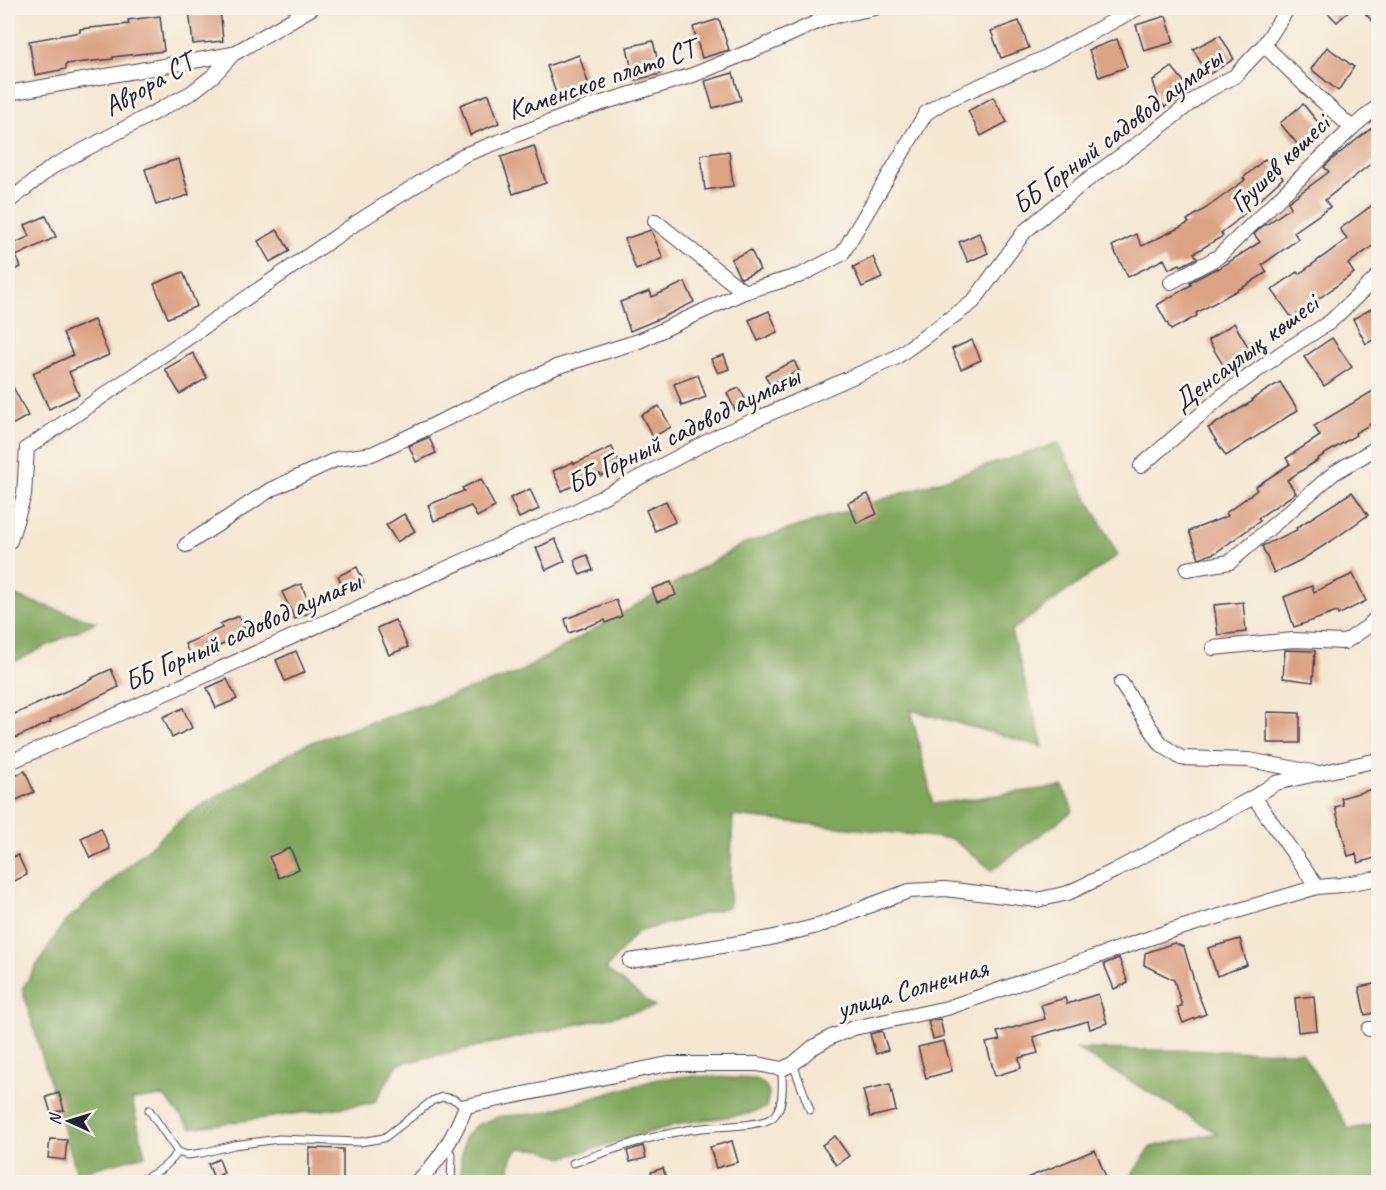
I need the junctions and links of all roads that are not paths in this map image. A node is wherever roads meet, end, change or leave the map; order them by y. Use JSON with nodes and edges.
{"nodes":[{"id":1,"x":312,"y":8,"type":"edge"},
{"id":2,"x":875,"y":8,"type":"edge"},
{"id":3,"x":1138,"y":8,"type":"edge"},
{"id":4,"x":1288,"y":8,"type":"edge"},
{"id":5,"x":1264,"y":45,"type":"junction"},
{"id":6,"x":233,"y":54,"type":"junction"},
{"id":7,"x":8,"y":93,"type":"edge"},
{"id":8,"x":1378,"y":106,"type":"edge"},
{"id":9,"x":1352,"y":128,"type":"junction"},
{"id":10,"x":8,"y":202,"type":"edge"},
{"id":11,"x":655,"y":221,"type":"dead end"},
{"id":12,"x":1378,"y":276,"type":"edge"},
{"id":13,"x":1171,"y":282,"type":"dead end"},
{"id":14,"x":744,"y":292,"type":"junction"},
{"id":15,"x":1378,"y":447,"type":"edge"},
{"id":16,"x":1141,"y":466,"type":"dead end"},
{"id":17,"x":10,"y":541,"type":"dead end"},
{"id":18,"x":186,"y":546,"type":"dead end"},
{"id":19,"x":1187,"y":569,"type":"dead end"},
{"id":20,"x":1378,"y":617,"type":"edge"},
{"id":21,"x":1213,"y":648,"type":"dead end"},
{"id":22,"x":1121,"y":683,"type":"dead end"},
{"id":23,"x":1378,"y":760,"type":"edge"},
{"id":24,"x":8,"y":763,"type":"edge"},
{"id":25,"x":1320,"y":773,"type":"junction"},
{"id":26,"x":1254,"y":797,"type":"junction"},
{"id":27,"x":1378,"y":878,"type":"edge"},
{"id":28,"x":1317,"y":887,"type":"junction"},
{"id":29,"x":630,"y":962,"type":"dead end"},
{"id":30,"x":787,"y":1066,"type":"junction"},
{"id":31,"x":466,"y":1106,"type":"junction"},
{"id":32,"x":149,"y":1110,"type":"dead end"},
{"id":33,"x":810,"y":1110,"type":"dead end"},
{"id":34,"x":445,"y":1147,"type":"junction"},
{"id":35,"x":178,"y":1152,"type":"junction"},
{"id":36,"x":573,"y":1162,"type":"dead end"},
{"id":37,"x":137,"y":1182,"type":"edge"},
{"id":38,"x":416,"y":1182,"type":"edge"},
{"id":39,"x":451,"y":1182,"type":"edge"}],
"edges":[{"from":1,"to":6,"type":"street","name":"Аврора СТ"},
{"from":2,"to":17,"type":"street","name":"Каменское плато СТ"},
{"from":3,"to":14,"type":"street"},
{"from":4,"to":5,"type":"street","name":"ББ Горный садовод аумағы"},
{"from":5,"to":9,"type":"street","name":"Грушев көшесі"},
{"from":5,"to":24,"type":"street","name":"ББ Горный садовод аумағы"},
{"from":6,"to":7,"type":"street"},
{"from":6,"to":10,"type":"street","name":"Аврора СТ"},
{"from":8,"to":9,"type":"street"},
{"from":9,"to":13,"type":"street","name":"Грушев көшесі"},
{"from":11,"to":14,"type":"street"},
{"from":12,"to":16,"type":"street","name":"Денсаулық көшесі"},
{"from":14,"to":18,"type":"street"},
{"from":15,"to":19,"type":"street"},
{"from":20,"to":21,"type":"street"},
{"from":22,"to":25,"type":"street"},
{"from":23,"to":25,"type":"street"},
{"from":25,"to":26,"type":"street"},
{"from":26,"to":28,"type":"street"},
{"from":26,"to":29,"type":"street"},
{"from":27,"to":28,"type":"street","name":"улица Солнечная"},
{"from":28,"to":30,"type":"street","name":"улица Солнечная"},
{"from":30,"to":31,"type":"street"},
{"from":30,"to":33,"type":"lane"},
{"from":30,"to":36,"type":"lane"},
{"from":31,"to":34,"type":"street"},
{"from":31,"to":35,"type":"lane"},
{"from":32,"to":35,"type":"lane"},
{"from":34,"to":38,"type":"street"},
{"from":34,"to":39,"type":"lane"},
{"from":35,"to":37,"type":"lane"}]}
